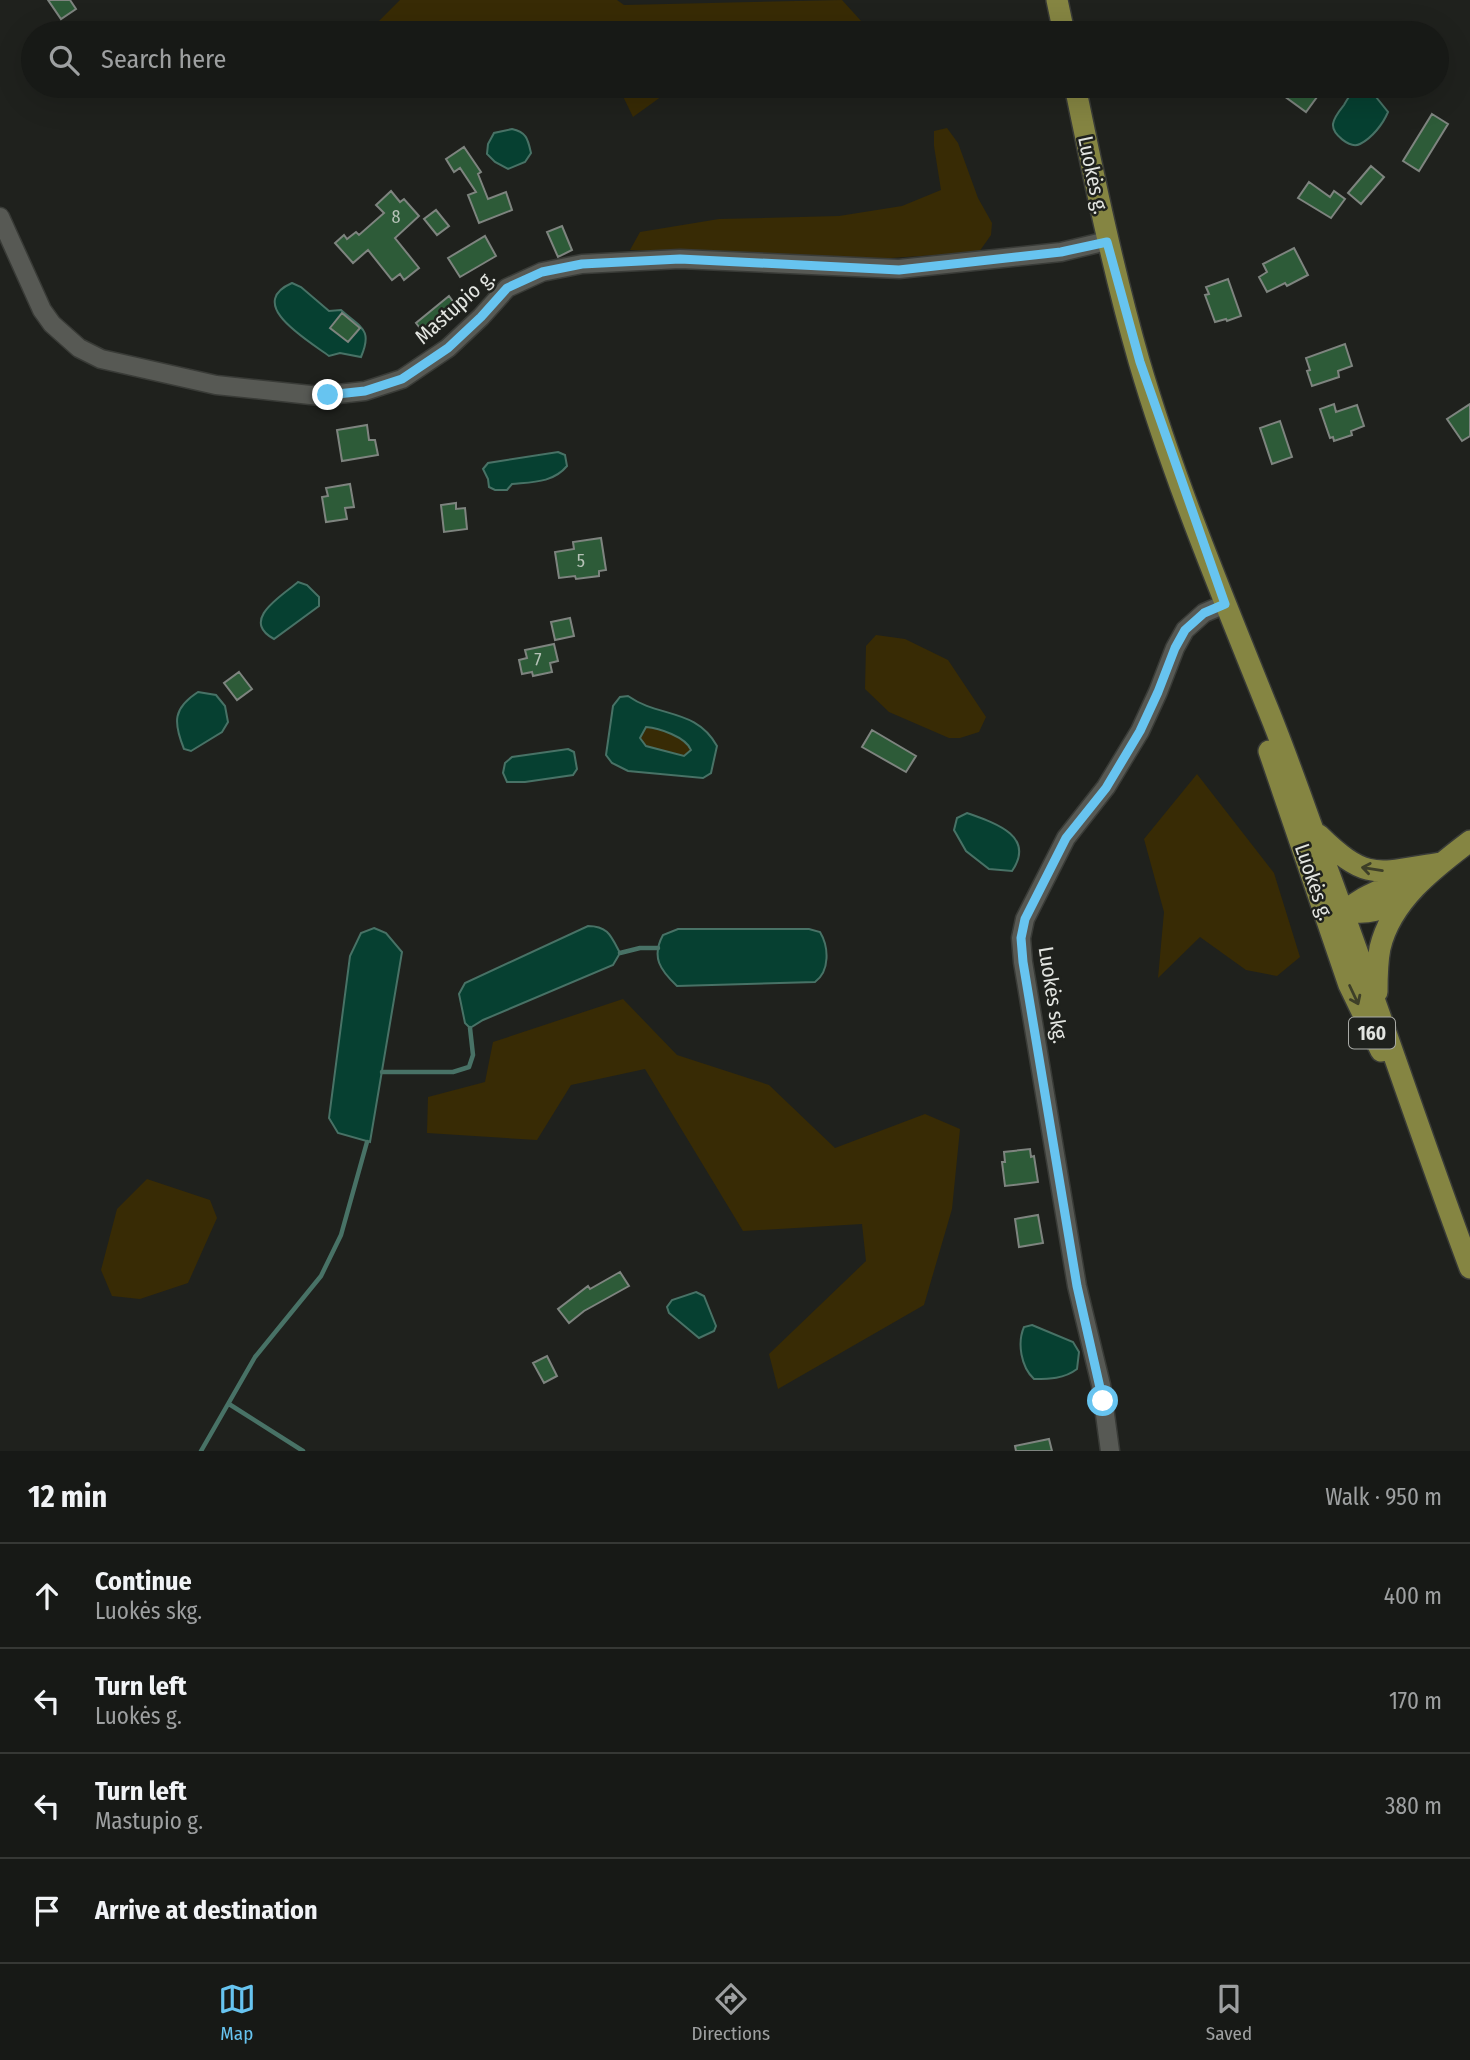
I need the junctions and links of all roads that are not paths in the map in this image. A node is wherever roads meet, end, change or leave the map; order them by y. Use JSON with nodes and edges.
{"nodes":[{"id":1,"x":1058,"y":0,"type":"edge"},
{"id":2,"x":1062,"y":21,"type":"edge"},
{"id":3,"x":1077,"y":98,"type":"edge"},
{"id":4,"x":0,"y":217,"type":"edge"},
{"id":5,"x":1107,"y":242,"type":"junction"},
{"id":6,"x":1228,"y":613,"type":"junction"},
{"id":7,"x":1313,"y":829,"type":"junction"},
{"id":8,"x":1470,"y":841,"type":"edge"},
{"id":9,"x":1440,"y":863,"type":"junction"},
{"id":10,"x":1411,"y":891,"type":"junction"},
{"id":11,"x":1320,"y":901,"type":"junction"},
{"id":12,"x":1343,"y":911,"type":"junction"},
{"id":13,"x":1331,"y":931,"type":"junction"},
{"id":14,"x":1376,"y":1002,"type":"junction"},
{"id":15,"x":1420,"y":1132,"type":"junction"},
{"id":16,"x":1470,"y":1268,"type":"edge"},
{"id":17,"x":1110,"y":1451,"type":"edge"}],
"edges":[{"from":1,"to":2,"type":"main road"},
{"from":3,"to":5,"type":"main road","name":"Luokės g."},
{"from":4,"to":5,"type":"street","name":"Mastupio g."},
{"from":5,"to":6,"type":"main road","name":"Luokės g."},
{"from":6,"to":7,"type":"main road","name":"Luokės g."},
{"from":6,"to":11,"type":"main road","name":"Luokės g."},
{"from":6,"to":17,"type":"street","name":"Luokės skg."},
{"from":9,"to":7,"type":"main road","number":"160","one_way":true},
{"from":7,"to":12,"type":"main road","name":"Luokės g."},
{"from":8,"to":9,"type":"main road","number":"160"},
{"from":9,"to":10,"type":"main road","number":"160"},
{"from":9,"to":12,"type":"main road","number":"160"},
{"from":10,"to":12,"type":"main road","number":"160"},
{"from":10,"to":14,"type":"main road","number":"160"},
{"from":11,"to":12,"type":"main road","number":"160"},
{"from":11,"to":13,"type":"main road","name":"Luokės g."},
{"from":12,"to":13,"type":"main road"},
{"from":12,"to":14,"type":"main road","name":"Luokės g."},
{"from":13,"to":15,"type":"main road","name":"Luokės g.","number":"160","one_way":true},
{"from":14,"to":15,"type":"main road","name":"Luokės g.","number":"160"},
{"from":15,"to":16,"type":"main road","name":"Luokės g.","number":"160"}]}
